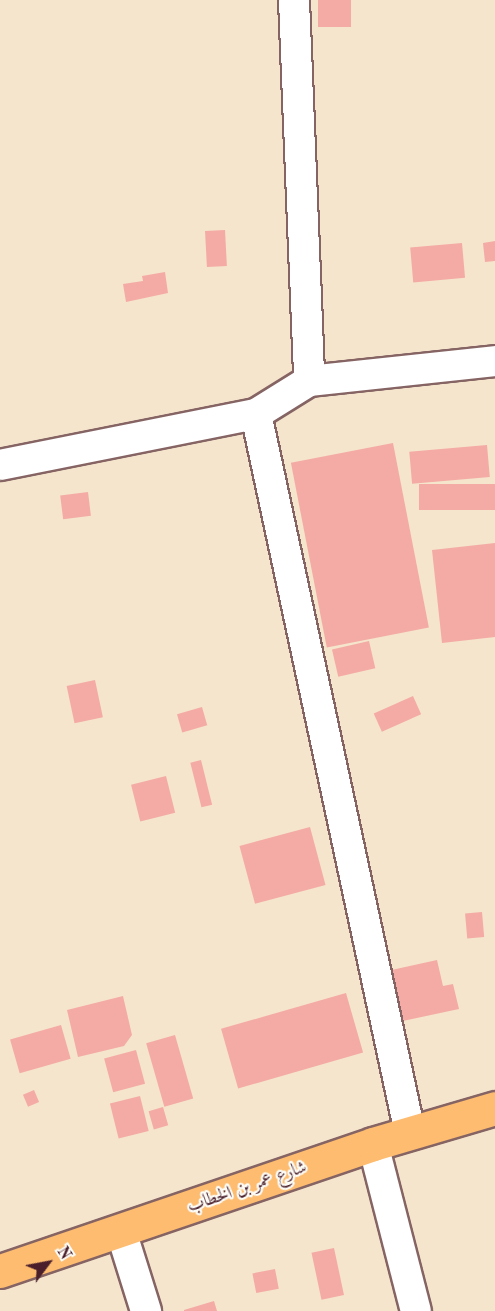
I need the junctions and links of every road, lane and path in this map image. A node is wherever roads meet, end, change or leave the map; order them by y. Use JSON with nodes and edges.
{"nodes":[{"id":1,"x":294,"y":0,"type":"edge"},
{"id":2,"x":495,"y":361,"type":"edge"},
{"id":3,"x":309,"y":381,"type":"junction"},
{"id":4,"x":255,"y":414,"type":"junction"},
{"id":5,"x":0,"y":465,"type":"edge"},
{"id":6,"x":495,"y":1108,"type":"edge"},
{"id":7,"x":410,"y":1133,"type":"junction"},
{"id":8,"x":374,"y":1144,"type":"junction"},
{"id":9,"x":121,"y":1231,"type":"junction"},
{"id":10,"x":0,"y":1271,"type":"edge"},
{"id":11,"x":146,"y":1311,"type":"edge"},
{"id":12,"x":416,"y":1311,"type":"edge"}],
"edges":[{"from":1,"to":3,"type":"street"},
{"from":2,"to":3,"type":"street"},
{"from":3,"to":4,"type":"street"},
{"from":4,"to":5,"type":"street"},
{"from":4,"to":7,"type":"street"},
{"from":6,"to":7,"type":"main road","name":"شارع عمر بن الخطاب"},
{"from":7,"to":8,"type":"main road","name":"شارع عمر بن الخطاب"},
{"from":8,"to":9,"type":"main road","name":"شارع عمر بن الخطاب"},
{"from":8,"to":12,"type":"street"},
{"from":9,"to":10,"type":"main road","name":"شارع عمر بن الخطاب"},
{"from":9,"to":11,"type":"street"}]}
